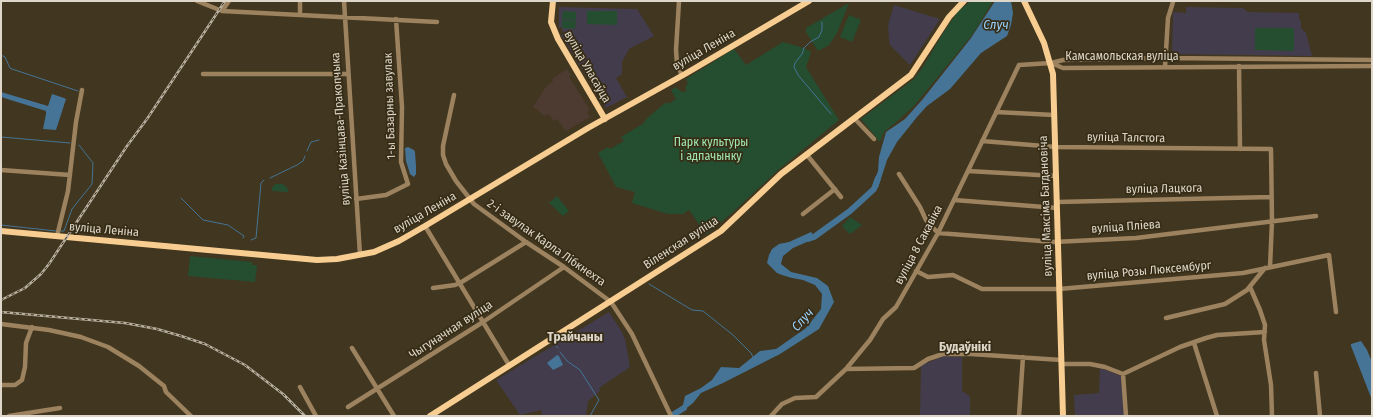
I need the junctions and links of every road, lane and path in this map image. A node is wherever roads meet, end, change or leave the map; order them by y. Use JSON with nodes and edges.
{"nodes":[{"id":1,"x":197,"y":1,"type":"edge"},
{"id":2,"x":229,"y":1,"type":"edge"},
{"id":3,"x":300,"y":1,"type":"edge"},
{"id":4,"x":344,"y":1,"type":"edge"},
{"id":5,"x":553,"y":1,"type":"edge"},
{"id":6,"x":679,"y":1,"type":"edge"},
{"id":7,"x":809,"y":1,"type":"edge"},
{"id":8,"x":964,"y":1,"type":"edge"},
{"id":9,"x":1025,"y":1,"type":"edge"},
{"id":10,"x":1173,"y":2,"type":"dead end"},
{"id":11,"x":222,"y":11,"type":"junction"},
{"id":12,"x":300,"y":15,"type":"junction"},
{"id":13,"x":344,"y":17,"type":"junction"},
{"id":14,"x":396,"y":19,"type":"junction"},
{"id":15,"x":437,"y":22,"type":"dead end"},
{"id":16,"x":1165,"y":58,"type":"junction"},
{"id":17,"x":1372,"y":60,"type":"edge"},
{"id":18,"x":1051,"y":63,"type":"junction"},
{"id":19,"x":1239,"y":66,"type":"junction"},
{"id":20,"x":1372,"y":66,"type":"edge"},
{"id":21,"x":1165,"y":67,"type":"junction"},
{"id":22,"x":203,"y":74,"type":"dead end"},
{"id":23,"x":348,"y":74,"type":"junction"},
{"id":24,"x":682,"y":76,"type":"junction"},
{"id":25,"x":82,"y":90,"type":"dead end"},
{"id":26,"x":454,"y":95,"type":"dead end"},
{"id":27,"x":996,"y":112,"type":"junction"},
{"id":28,"x":1054,"y":115,"type":"junction"},
{"id":29,"x":854,"y":118,"type":"junction"},
{"id":30,"x":605,"y":119,"type":"junction"},
{"id":31,"x":874,"y":139,"type":"dead end"},
{"id":32,"x":982,"y":141,"type":"junction"},
{"id":33,"x":1056,"y":147,"type":"junction"},
{"id":34,"x":1240,"y":149,"type":"junction"},
{"id":35,"x":807,"y":155,"type":"junction"},
{"id":36,"x":1,"y":170,"type":"edge"},
{"id":37,"x":968,"y":171,"type":"junction"},
{"id":38,"x":898,"y":174,"type":"dead end"},
{"id":39,"x":70,"y":175,"type":"junction"},
{"id":40,"x":1056,"y":176,"type":"junction"},
{"id":41,"x":835,"y":189,"type":"junction"},
{"id":42,"x":841,"y":197,"type":"dead end"},
{"id":43,"x":1272,"y":197,"type":"junction"},
{"id":44,"x":356,"y":198,"type":"junction"},
{"id":45,"x":470,"y":200,"type":"junction"},
{"id":46,"x":954,"y":200,"type":"junction"},
{"id":47,"x":1057,"y":205,"type":"junction"},
{"id":48,"x":803,"y":214,"type":"dead end"},
{"id":49,"x":1316,"y":216,"type":"dead end"},
{"id":50,"x":1272,"y":221,"type":"junction"},
{"id":51,"x":425,"y":226,"type":"junction"},
{"id":52,"x":1,"y":231,"type":"edge"},
{"id":53,"x":938,"y":233,"type":"junction"},
{"id":54,"x":57,"y":236,"type":"junction"},
{"id":55,"x":1058,"y":241,"type":"junction"},
{"id":56,"x":526,"y":242,"type":"junction"},
{"id":57,"x":360,"y":255,"type":"junction"},
{"id":58,"x":564,"y":267,"type":"junction"},
{"id":59,"x":1268,"y":268,"type":"junction"},
{"id":60,"x":916,"y":271,"type":"junction"},
{"id":61,"x":460,"y":283,"type":"junction"},
{"id":62,"x":1250,"y":287,"type":"junction"},
{"id":63,"x":433,"y":288,"type":"dead end"},
{"id":64,"x":1059,"y":289,"type":"junction"},
{"id":65,"x":611,"y":302,"type":"junction"},
{"id":66,"x":1336,"y":312,"type":"dead end"},
{"id":67,"x":1166,"y":318,"type":"dead end"},
{"id":68,"x":483,"y":322,"type":"junction"},
{"id":69,"x":1,"y":324,"type":"edge"},
{"id":70,"x":32,"y":327,"type":"junction"},
{"id":71,"x":1265,"y":332,"type":"junction"},
{"id":72,"x":1194,"y":343,"type":"junction"},
{"id":73,"x":352,"y":348,"type":"dead end"},
{"id":74,"x":1023,"y":357,"type":"junction"},
{"id":75,"x":1062,"y":362,"type":"junction"},
{"id":76,"x":509,"y":365,"type":"junction"},
{"id":77,"x":846,"y":369,"type":"junction"},
{"id":78,"x":1316,"y":373,"type":"dead end"},
{"id":79,"x":1123,"y":374,"type":"junction"},
{"id":80,"x":1,"y":385,"type":"edge"},
{"id":81,"x":300,"y":387,"type":"dead end"},
{"id":82,"x":378,"y":388,"type":"junction"},
{"id":83,"x":348,"y":407,"type":"dead end"},
{"id":84,"x":60,"y":408,"type":"dead end"},
{"id":85,"x":9,"y":416,"type":"edge"},
{"id":86,"x":191,"y":416,"type":"edge"},
{"id":87,"x":316,"y":416,"type":"edge"},
{"id":88,"x":394,"y":416,"type":"edge"},
{"id":89,"x":430,"y":416,"type":"edge"},
{"id":90,"x":671,"y":416,"type":"edge"},
{"id":91,"x":771,"y":416,"type":"edge"},
{"id":92,"x":1019,"y":416,"type":"edge"},
{"id":93,"x":1063,"y":416,"type":"edge"},
{"id":94,"x":1126,"y":416,"type":"edge"},
{"id":95,"x":1217,"y":416,"type":"edge"},
{"id":96,"x":1272,"y":416,"type":"edge"},
{"id":97,"x":1320,"y":416,"type":"edge"}],
"edges":[{"from":1,"to":11,"type":"street"},
{"from":2,"to":11,"type":"street"},
{"from":3,"to":12,"type":"street"},
{"from":4,"to":13,"type":"street","name":"вуліца Казінцава-Пракопчыка"},
{"from":5,"to":30,"type":"main road","name":"вуліца Уласаўца"},
{"from":6,"to":24,"type":"street"},
{"from":7,"to":24,"type":"main road","name":"вуліца Леніна"},
{"from":8,"to":29,"type":"main road","name":"Віленская вуліца"},
{"from":9,"to":18,"type":"main road","name":"вуліца Максіма Багдановіча"},
{"from":10,"to":16,"type":"street"},
{"from":11,"to":12,"type":"street"},
{"from":12,"to":13,"type":"street"},
{"from":13,"to":14,"type":"street"},
{"from":13,"to":23,"type":"street","name":"вуліца Казінцава-Пракопчыка"},
{"from":14,"to":15,"type":"street"},
{"from":14,"to":44,"type":"street","name":"1-ы Базарны завулак"},
{"from":16,"to":17,"type":"street","name":"Камсамольская вуліца"},
{"from":16,"to":18,"type":"street","name":"Камсамольская вуліца"},
{"from":16,"to":21,"type":"street"},
{"from":18,"to":21,"type":"street","name":"Камсамольская вуліца"},
{"from":18,"to":27,"type":"street","name":"вуліца 8 Сакавіка"},
{"from":18,"to":28,"type":"main road","name":"вуліца Максіма Багдановіча"},
{"from":19,"to":20,"type":"street","name":"Камсамольская вуліца"},
{"from":19,"to":21,"type":"street","name":"Камсамольская вуліца"},
{"from":19,"to":34,"type":"street"},
{"from":22,"to":23,"type":"street"},
{"from":23,"to":44,"type":"street","name":"вуліца Казінцава-Пракопчыка"},
{"from":24,"to":30,"type":"main road","name":"вуліца Леніна"},
{"from":25,"to":39,"type":"street"},
{"from":26,"to":45,"type":"street","name":"2-і завулак Карла Лібкнехта"},
{"from":27,"to":28,"type":"street"},
{"from":27,"to":32,"type":"street","name":"вуліца 8 Сакавіка"},
{"from":28,"to":33,"type":"main road","name":"вуліца Максіма Багдановіча"},
{"from":29,"to":31,"type":"street"},
{"from":29,"to":35,"type":"main road","name":"Віленская вуліца"},
{"from":30,"to":45,"type":"main road","name":"вуліца Леніна"},
{"from":32,"to":33,"type":"street","name":"вуліца Талстога"},
{"from":32,"to":37,"type":"street","name":"вуліца 8 Сакавіка"},
{"from":33,"to":34,"type":"street","name":"вуліца Талстога"},
{"from":33,"to":40,"type":"main road","name":"вуліца Максіма Багдановіча"},
{"from":34,"to":43,"type":"street","name":"вуліца Талстога"},
{"from":35,"to":41,"type":"street"},
{"from":35,"to":65,"type":"main road","name":"Віленская вуліца"},
{"from":36,"to":39,"type":"street"},
{"from":37,"to":40,"type":"street"},
{"from":37,"to":46,"type":"street","name":"вуліца 8 Сакавіка"},
{"from":38,"to":53,"type":"street"},
{"from":39,"to":54,"type":"street"},
{"from":40,"to":47,"type":"main road","name":"вуліца Максіма Багдановіча"},
{"from":41,"to":42,"type":"street"},
{"from":41,"to":48,"type":"street"},
{"from":43,"to":47,"type":"street","name":"вуліца Лацкога"},
{"from":43,"to":50,"type":"street"},
{"from":44,"to":57,"type":"street","name":"вуліца Казінцава-Пракопчыка"},
{"from":45,"to":51,"type":"main road","name":"вуліца Леніна"},
{"from":45,"to":56,"type":"street","name":"2-і завулак Карла Лібкнехта"},
{"from":46,"to":47,"type":"street","name":"вуліца Лацкога"},
{"from":46,"to":53,"type":"street","name":"вуліца 8 Сакавіка"},
{"from":47,"to":55,"type":"main road","name":"вуліца Максіма Багдановіча"},
{"from":49,"to":50,"type":"street","name":"вуліца Пліева"},
{"from":50,"to":55,"type":"street","name":"вуліца Пліева"},
{"from":50,"to":59,"type":"street"},
{"from":51,"to":57,"type":"main road","name":"вуліца Леніна"},
{"from":51,"to":61,"type":"street"},
{"from":52,"to":54,"type":"main road","name":"вуліца Леніна"},
{"from":53,"to":55,"type":"street","name":"вуліца Пліева"},
{"from":53,"to":60,"type":"street","name":"вуліца 8 Сакавіка"},
{"from":54,"to":57,"type":"main road","name":"вуліца Леніна"},
{"from":55,"to":64,"type":"main road","name":"вуліца Максіма Багдановіча"},
{"from":56,"to":58,"type":"street","name":"2-і завулак Карла Лібкнехта"},
{"from":56,"to":61,"type":"street"},
{"from":58,"to":65,"type":"street","name":"2-і завулак Карла Лібкнехта"},
{"from":58,"to":68,"type":"street","name":"Чыгуначная вуліца"},
{"from":59,"to":62,"type":"street"},
{"from":59,"to":64,"type":"street","name":"вуліца Розы Люксембург"},
{"from":59,"to":66,"type":"street","name":"вуліца Розы Люксембург"},
{"from":60,"to":64,"type":"street","name":"вуліца Розы Люксембург"},
{"from":60,"to":77,"type":"street","name":"вуліца 8 Сакавіка"},
{"from":61,"to":63,"type":"street"},
{"from":61,"to":68,"type":"street"},
{"from":62,"to":67,"type":"street"},
{"from":62,"to":71,"type":"street"},
{"from":64,"to":75,"type":"main road","name":"вуліца Максіма Багдановіча"},
{"from":65,"to":76,"type":"main road","name":"Віленская вуліца"},
{"from":65,"to":90,"type":"street"},
{"from":68,"to":76,"type":"street"},
{"from":68,"to":82,"type":"street","name":"Чыгуначная вуліца"},
{"from":69,"to":70,"type":"street"},
{"from":70,"to":80,"type":"street"},
{"from":70,"to":86,"type":"street"},
{"from":71,"to":72,"type":"street"},
{"from":71,"to":96,"type":"street"},
{"from":72,"to":79,"type":"street"},
{"from":72,"to":95,"type":"street"},
{"from":73,"to":82,"type":"street"},
{"from":74,"to":75,"type":"street"},
{"from":74,"to":77,"type":"street"},
{"from":74,"to":92,"type":"street"},
{"from":75,"to":79,"type":"street"},
{"from":75,"to":93,"type":"main road","name":"вуліца Максіма Багдановіча"},
{"from":76,"to":89,"type":"main road","name":"Віленская вуліца"},
{"from":77,"to":91,"type":"street","name":"вуліца 8 Сакавіка"},
{"from":78,"to":97,"type":"street"},
{"from":79,"to":94,"type":"street"},
{"from":81,"to":87,"type":"street"},
{"from":82,"to":83,"type":"street","name":"Чыгуначная вуліца"},
{"from":82,"to":88,"type":"street"},
{"from":84,"to":85,"type":"street"}]}
